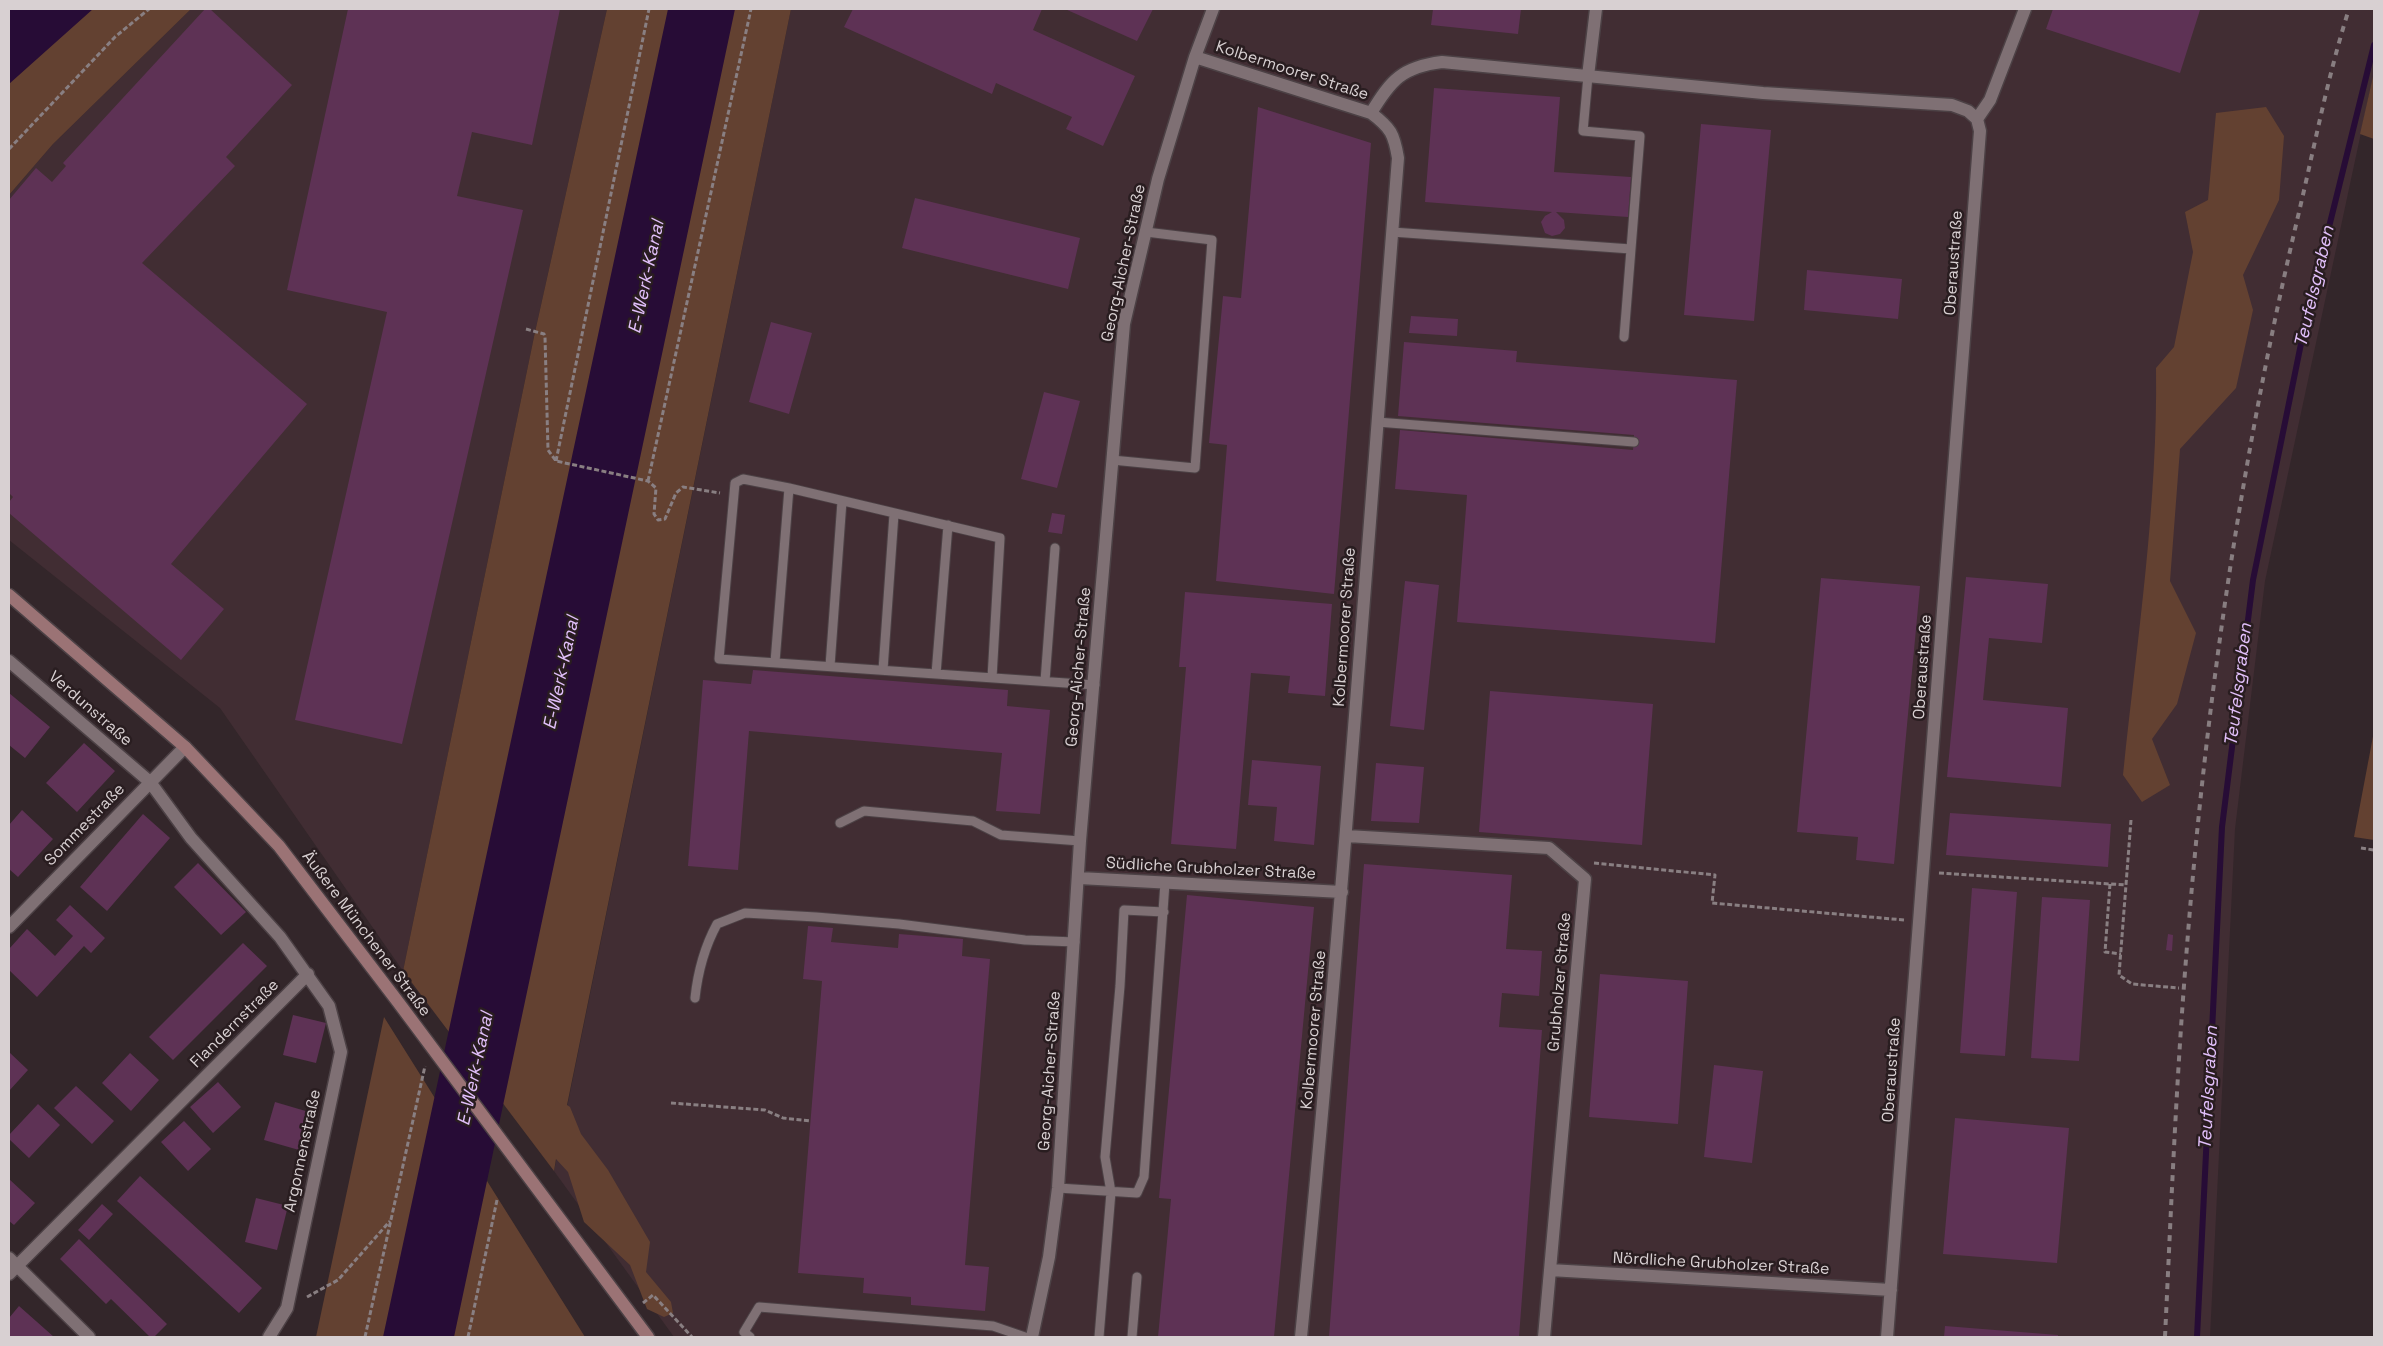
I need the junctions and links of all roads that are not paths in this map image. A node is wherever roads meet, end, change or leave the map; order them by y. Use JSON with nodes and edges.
{"nodes":[{"id":1,"x":1213,"y":9,"type":"edge"},
{"id":2,"x":1596,"y":9,"type":"edge"},
{"id":3,"x":2026,"y":9,"type":"edge"},
{"id":4,"x":1195,"y":57,"type":"junction"},
{"id":5,"x":1588,"y":76,"type":"junction"},
{"id":6,"x":1371,"y":113,"type":"junction"},
{"id":7,"x":1978,"y":119,"type":"junction"},
{"id":8,"x":1146,"y":232,"type":"junction"},
{"id":9,"x":1392,"y":232,"type":"junction"},
{"id":10,"x":1631,"y":249,"type":"junction"},
{"id":11,"x":1624,"y":337,"type":"dead end"},
{"id":12,"x":1377,"y":422,"type":"junction"},
{"id":13,"x":1634,"y":442,"type":"dead end"},
{"id":14,"x":1112,"y":460,"type":"junction"},
{"id":15,"x":789,"y":488,"type":"junction"},
{"id":16,"x":842,"y":501,"type":"junction"},
{"id":17,"x":894,"y":514,"type":"junction"},
{"id":18,"x":948,"y":525,"type":"junction"},
{"id":19,"x":1055,"y":548,"type":"dead end"},
{"id":20,"x":9,"y":595,"type":"edge"},
{"id":21,"x":9,"y":661,"type":"edge"},
{"id":22,"x":774,"y":662,"type":"junction"},
{"id":23,"x":830,"y":666,"type":"junction"},
{"id":24,"x":883,"y":670,"type":"junction"},
{"id":25,"x":936,"y":674,"type":"junction"},
{"id":26,"x":992,"y":678,"type":"junction"},
{"id":27,"x":1045,"y":681,"type":"junction"},
{"id":28,"x":1095,"y":685,"type":"junction"},
{"id":29,"x":185,"y":747,"type":"junction"},
{"id":30,"x":150,"y":782,"type":"junction"},
{"id":31,"x":840,"y":823,"type":"dead end"},
{"id":32,"x":1347,"y":836,"type":"junction"},
{"id":33,"x":1080,"y":841,"type":"junction"},
{"id":34,"x":1079,"y":878,"type":"junction"},
{"id":35,"x":1165,"y":883,"type":"junction"},
{"id":36,"x":1342,"y":892,"type":"junction"},
{"id":37,"x":1164,"y":912,"type":"junction"},
{"id":38,"x":9,"y":927,"type":"edge"},
{"id":39,"x":1075,"y":942,"type":"junction"},
{"id":40,"x":308,"y":974,"type":"junction"},
{"id":41,"x":695,"y":998,"type":"dead end"},
{"id":42,"x":1058,"y":1188,"type":"junction"},
{"id":43,"x":1111,"y":1192,"type":"junction"},
{"id":44,"x":11,"y":1266,"type":"edge"},
{"id":45,"x":1550,"y":1270,"type":"junction"},
{"id":46,"x":1137,"y":1277,"type":"dead end"},
{"id":47,"x":1891,"y":1290,"type":"junction"},
{"id":48,"x":89,"y":1337,"type":"edge"},
{"id":49,"x":269,"y":1337,"type":"edge"},
{"id":50,"x":648,"y":1337,"type":"edge"},
{"id":51,"x":750,"y":1337,"type":"edge"},
{"id":52,"x":1025,"y":1337,"type":"edge"},
{"id":53,"x":1032,"y":1337,"type":"edge"},
{"id":54,"x":1099,"y":1337,"type":"edge"},
{"id":55,"x":1132,"y":1337,"type":"edge"},
{"id":56,"x":1301,"y":1337,"type":"edge"},
{"id":57,"x":1544,"y":1337,"type":"edge"},
{"id":58,"x":1887,"y":1337,"type":"edge"}],
"edges":[{"from":1,"to":4,"type":"street","name":"Georg-Aicher-Straße"},
{"from":2,"to":5,"type":"street"},
{"from":3,"to":7,"type":"street"},
{"from":4,"to":6,"type":"street","name":"Kolbermoorer Straße"},
{"from":4,"to":8,"type":"street","name":"Georg-Aicher-Straße"},
{"from":5,"to":6,"type":"street"},
{"from":5,"to":7,"type":"street"},
{"from":5,"to":10,"type":"lane"},
{"from":6,"to":9,"type":"street","name":"Kolbermoorer Straße"},
{"from":7,"to":47,"type":"street","name":"Oberaustraße"},
{"from":8,"to":14,"type":"street","name":"Georg-Aicher-Straße"},
{"from":8,"to":14,"type":"lane"},
{"from":9,"to":10,"type":"lane"},
{"from":9,"to":12,"type":"street","name":"Kolbermoorer Straße"},
{"from":10,"to":11,"type":"lane"},
{"from":12,"to":13,"type":"lane"},
{"from":12,"to":32,"type":"street","name":"Kolbermoorer Straße"},
{"from":14,"to":28,"type":"street","name":"Georg-Aicher-Straße"},
{"from":15,"to":16,"type":"lane"},
{"from":15,"to":22,"type":"lane"},
{"from":15,"to":22,"type":"lane"},
{"from":16,"to":17,"type":"lane"},
{"from":16,"to":23,"type":"lane"},
{"from":17,"to":18,"type":"lane"},
{"from":17,"to":24,"type":"lane"},
{"from":18,"to":25,"type":"lane"},
{"from":18,"to":26,"type":"lane"},
{"from":19,"to":27,"type":"lane"},
{"from":20,"to":29,"type":"main road","name":"Äußere Münchener Straße"},
{"from":21,"to":30,"type":"street","name":"Verdunstraße"},
{"from":22,"to":23,"type":"lane"},
{"from":23,"to":24,"type":"lane"},
{"from":24,"to":25,"type":"lane"},
{"from":25,"to":26,"type":"lane"},
{"from":26,"to":27,"type":"lane"},
{"from":27,"to":28,"type":"lane"},
{"from":28,"to":33,"type":"street","name":"Georg-Aicher-Straße"},
{"from":29,"to":30,"type":"street","name":"Sommestraße"},
{"from":29,"to":50,"type":"main road","name":"Äußere Münchener Straße"},
{"from":30,"to":38,"type":"street","name":"Sommestraße"},
{"from":30,"to":40,"type":"street"},
{"from":31,"to":33,"type":"lane"},
{"from":32,"to":36,"type":"street","name":"Kolbermoorer Straße"},
{"from":32,"to":45,"type":"street","name":"Grubholzer Straße"},
{"from":33,"to":34,"type":"street","name":"Georg-Aicher-Straße"},
{"from":34,"to":35,"type":"street","name":"Südliche Grubholzer Straße"},
{"from":34,"to":39,"type":"street","name":"Georg-Aicher-Straße"},
{"from":35,"to":36,"type":"street","name":"Südliche Grubholzer Straße"},
{"from":35,"to":37,"type":"lane"},
{"from":36,"to":56,"type":"street","name":"Kolbermoorer Straße"},
{"from":37,"to":43,"type":"lane"},
{"from":37,"to":43,"type":"lane"},
{"from":39,"to":41,"type":"lane"},
{"from":39,"to":42,"type":"street","name":"Georg-Aicher-Straße"},
{"from":40,"to":44,"type":"street","name":"Flandernstraße"},
{"from":40,"to":49,"type":"street","name":"Argonnenstraße"},
{"from":42,"to":43,"type":"lane"},
{"from":42,"to":53,"type":"street","name":"Georg-Aicher-Straße"},
{"from":43,"to":54,"type":"lane"},
{"from":44,"to":48,"type":"street"},
{"from":45,"to":47,"type":"street","name":"Nördliche Grubholzer Straße"},
{"from":45,"to":57,"type":"street","name":"Grubholzer Straße"},
{"from":46,"to":55,"type":"lane"},
{"from":47,"to":58,"type":"street","name":"Oberaustraße"},
{"from":51,"to":52,"type":"lane"}]}
